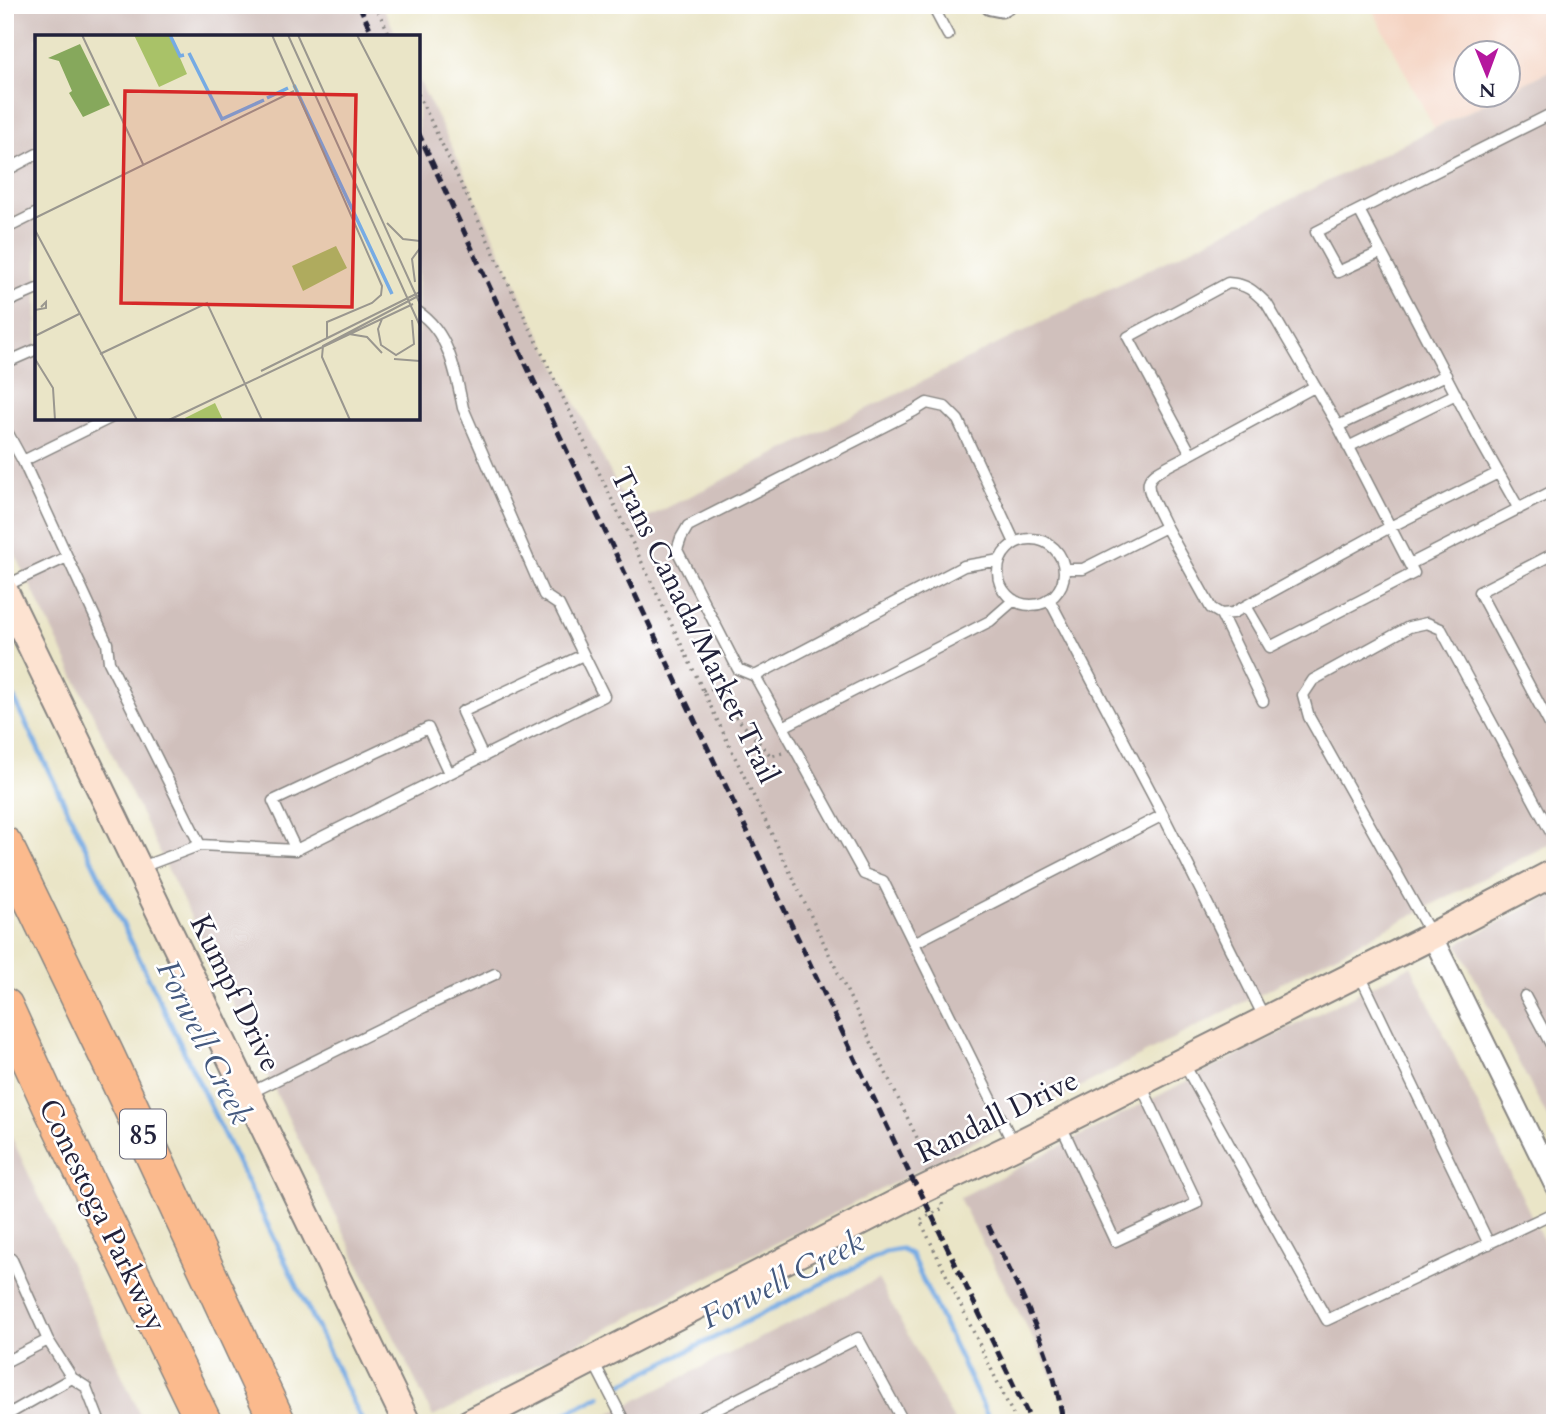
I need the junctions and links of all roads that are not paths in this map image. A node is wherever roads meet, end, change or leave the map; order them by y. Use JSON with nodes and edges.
{"nodes":[{"id":1,"x":932,"y":5,"type":"edge"},
{"id":2,"x":991,"y":5,"type":"edge"},
{"id":3,"x":1005,"y":5,"type":"edge"},
{"id":4,"x":947,"y":35,"type":"dead end"},
{"id":5,"x":1555,"y":112,"type":"edge"},
{"id":6,"x":35,"y":155,"type":"edge"},
{"id":7,"x":5,"y":170,"type":"edge"},
{"id":8,"x":1359,"y":210,"type":"junction"},
{"id":9,"x":35,"y":215,"type":"edge"},
{"id":10,"x":5,"y":229,"type":"edge"},
{"id":11,"x":1381,"y":252,"type":"junction"},
{"id":12,"x":35,"y":290,"type":"edge"},
{"id":13,"x":5,"y":303,"type":"edge"},
{"id":14,"x":420,"y":313,"type":"edge"},
{"id":15,"x":35,"y":350,"type":"edge"},
{"id":16,"x":5,"y":363,"type":"edge"},
{"id":17,"x":1446,"y":375,"type":"junction"},
{"id":18,"x":1314,"y":387,"type":"junction"},
{"id":19,"x":1456,"y":394,"type":"junction"},
{"id":20,"x":106,"y":420,"type":"edge"},
{"id":21,"x":1338,"y":426,"type":"junction"},
{"id":22,"x":5,"y":428,"type":"edge"},
{"id":23,"x":1348,"y":447,"type":"junction"},
{"id":24,"x":1191,"y":454,"type":"junction"},
{"id":25,"x":23,"y":461,"type":"junction"},
{"id":26,"x":1498,"y":473,"type":"junction"},
{"id":27,"x":1555,"y":490,"type":"edge"},
{"id":28,"x":1519,"y":509,"type":"junction"},
{"id":29,"x":1166,"y":527,"type":"junction"},
{"id":30,"x":1390,"y":527,"type":"junction"},
{"id":31,"x":1014,"y":543,"type":"junction"},
{"id":32,"x":1555,"y":552,"type":"edge"},
{"id":33,"x":67,"y":557,"type":"junction"},
{"id":34,"x":1000,"y":560,"type":"junction"},
{"id":35,"x":1410,"y":564,"type":"junction"},
{"id":36,"x":1064,"y":569,"type":"junction"},
{"id":37,"x":5,"y":586,"type":"edge"},
{"id":38,"x":5,"y":592,"type":"edge"},
{"id":39,"x":1049,"y":599,"type":"junction"},
{"id":40,"x":1014,"y":600,"type":"junction"},
{"id":41,"x":1245,"y":606,"type":"junction"},
{"id":42,"x":1221,"y":614,"type":"junction"},
{"id":43,"x":583,"y":655,"type":"junction"},
{"id":44,"x":755,"y":676,"type":"junction"},
{"id":45,"x":1263,"y":701,"type":"dead end"},
{"id":46,"x":783,"y":727,"type":"junction"},
{"id":47,"x":1555,"y":734,"type":"edge"},
{"id":48,"x":483,"y":757,"type":"junction"},
{"id":49,"x":449,"y":773,"type":"junction"},
{"id":50,"x":1163,"y":815,"type":"junction"},
{"id":51,"x":1555,"y":840,"type":"edge"},
{"id":52,"x":5,"y":845,"type":"edge"},
{"id":53,"x":200,"y":845,"type":"junction"},
{"id":54,"x":296,"y":850,"type":"junction"},
{"id":55,"x":138,"y":868,"type":"junction"},
{"id":56,"x":1555,"y":872,"type":"edge"},
{"id":57,"x":1432,"y":936,"type":"junction"},
{"id":58,"x":914,"y":943,"type":"junction"},
{"id":59,"x":1359,"y":972,"type":"junction"},
{"id":60,"x":495,"y":974,"type":"dead end"},
{"id":61,"x":1525,"y":996,"type":"dead end"},
{"id":62,"x":5,"y":1006,"type":"edge"},
{"id":63,"x":1265,"y":1020,"type":"junction"},
{"id":64,"x":1555,"y":1052,"type":"edge"},
{"id":65,"x":1183,"y":1061,"type":"junction"},
{"id":66,"x":1140,"y":1082,"type":"junction"},
{"id":67,"x":248,"y":1094,"type":"junction"},
{"id":68,"x":1060,"y":1123,"type":"junction"},
{"id":69,"x":1014,"y":1146,"type":"junction"},
{"id":70,"x":1547,"y":1148,"type":"edge"},
{"id":71,"x":1555,"y":1186,"type":"edge"},
{"id":72,"x":1555,"y":1213,"type":"edge"},
{"id":73,"x":1489,"y":1244,"type":"junction"},
{"id":74,"x":5,"y":1253,"type":"edge"},
{"id":75,"x":48,"y":1340,"type":"junction"},
{"id":76,"x":593,"y":1360,"type":"junction"},
{"id":77,"x":5,"y":1363,"type":"edge"},
{"id":78,"x":72,"y":1378,"type":"junction"},
{"id":79,"x":5,"y":1416,"type":"edge"},
{"id":80,"x":100,"y":1423,"type":"edge"},
{"id":81,"x":204,"y":1423,"type":"edge"},
{"id":82,"x":278,"y":1423,"type":"edge"},
{"id":83,"x":407,"y":1423,"type":"edge"},
{"id":84,"x":470,"y":1423,"type":"edge"},
{"id":85,"x":625,"y":1423,"type":"edge"},
{"id":86,"x":690,"y":1423,"type":"edge"},
{"id":87,"x":904,"y":1423,"type":"edge"}],
"edges":[{"from":1,"to":4,"type":"lane"},
{"from":2,"to":3,"type":"street"},
{"from":5,"to":8,"type":"lane"},
{"from":6,"to":7,"type":"lane"},
{"from":8,"to":11,"type":"lane"},
{"from":8,"to":11,"type":"lane"},
{"from":9,"to":10,"type":"lane"},
{"from":11,"to":17,"type":"lane"},
{"from":12,"to":13,"type":"lane"},
{"from":14,"to":43,"type":"lane"},
{"from":15,"to":16,"type":"lane"},
{"from":17,"to":19,"type":"lane"},
{"from":17,"to":21,"type":"lane"},
{"from":18,"to":21,"type":"lane"},
{"from":18,"to":24,"type":"lane"},
{"from":18,"to":24,"type":"lane"},
{"from":19,"to":23,"type":"lane"},
{"from":19,"to":26,"type":"lane"},
{"from":20,"to":25,"type":"lane"},
{"from":21,"to":23,"type":"lane"},
{"from":22,"to":25,"type":"lane"},
{"from":23,"to":30,"type":"lane"},
{"from":24,"to":29,"type":"lane"},
{"from":25,"to":33,"type":"lane"},
{"from":26,"to":28,"type":"lane"},
{"from":26,"to":30,"type":"lane"},
{"from":27,"to":28,"type":"lane"},
{"from":28,"to":35,"type":"lane"},
{"from":29,"to":36,"type":"lane"},
{"from":29,"to":42,"type":"lane"},
{"from":30,"to":35,"type":"lane"},
{"from":30,"to":41,"type":"lane"},
{"from":31,"to":34,"type":"lane"},
{"from":31,"to":36,"type":"lane"},
{"from":31,"to":44,"type":"lane"},
{"from":32,"to":47,"type":"lane"},
{"from":33,"to":37,"type":"lane"},
{"from":33,"to":53,"type":"lane"},
{"from":34,"to":40,"type":"lane"},
{"from":34,"to":44,"type":"lane"},
{"from":35,"to":41,"type":"lane"},
{"from":36,"to":39,"type":"lane"},
{"from":38,"to":55,"type":"street","name":"Kumpf Drive"},
{"from":39,"to":40,"type":"lane"},
{"from":39,"to":50,"type":"lane"},
{"from":40,"to":46,"type":"lane"},
{"from":41,"to":42,"type":"lane"},
{"from":42,"to":45,"type":"lane"},
{"from":43,"to":48,"type":"lane"},
{"from":43,"to":48,"type":"lane"},
{"from":44,"to":46,"type":"lane"},
{"from":46,"to":58,"type":"lane"},
{"from":48,"to":49,"type":"lane"},
{"from":49,"to":54,"type":"lane"},
{"from":49,"to":54,"type":"lane"},
{"from":50,"to":58,"type":"lane"},
{"from":50,"to":63,"type":"lane"},
{"from":51,"to":57,"type":"lane"},
{"from":52,"to":82,"type":"highway","number":"85"},
{"from":53,"to":54,"type":"lane"},
{"from":53,"to":55,"type":"lane"},
{"from":55,"to":67,"type":"street","name":"Kumpf Drive"},
{"from":56,"to":57,"type":"street","name":"Randall Drive"},
{"from":57,"to":59,"type":"street","name":"Randall Drive"},
{"from":57,"to":70,"type":"street"},
{"from":58,"to":69,"type":"lane"},
{"from":59,"to":63,"type":"street","name":"Randall Drive"},
{"from":59,"to":73,"type":"lane"},
{"from":60,"to":67,"type":"lane"},
{"from":61,"to":64,"type":"lane"},
{"from":62,"to":81,"type":"highway","name":"Conestoga Parkway","number":"85"},
{"from":63,"to":65,"type":"street","name":"Randall Drive"},
{"from":65,"to":66,"type":"street","name":"Randall Drive"},
{"from":65,"to":73,"type":"lane"},
{"from":66,"to":68,"type":"street","name":"Randall Drive"},
{"from":66,"to":68,"type":"lane"},
{"from":67,"to":83,"type":"street","name":"Kumpf Drive"},
{"from":68,"to":69,"type":"street","name":"Randall Drive"},
{"from":69,"to":76,"type":"street","name":"Randall Drive"},
{"from":70,"to":71,"type":"street"},
{"from":72,"to":73,"type":"lane"},
{"from":74,"to":75,"type":"lane"},
{"from":75,"to":77,"type":"lane"},
{"from":75,"to":78,"type":"lane"},
{"from":76,"to":84,"type":"street","name":"Randall Drive"},
{"from":76,"to":85,"type":"lane"},
{"from":78,"to":79,"type":"lane"},
{"from":78,"to":80,"type":"lane"},
{"from":86,"to":87,"type":"lane"}]}
